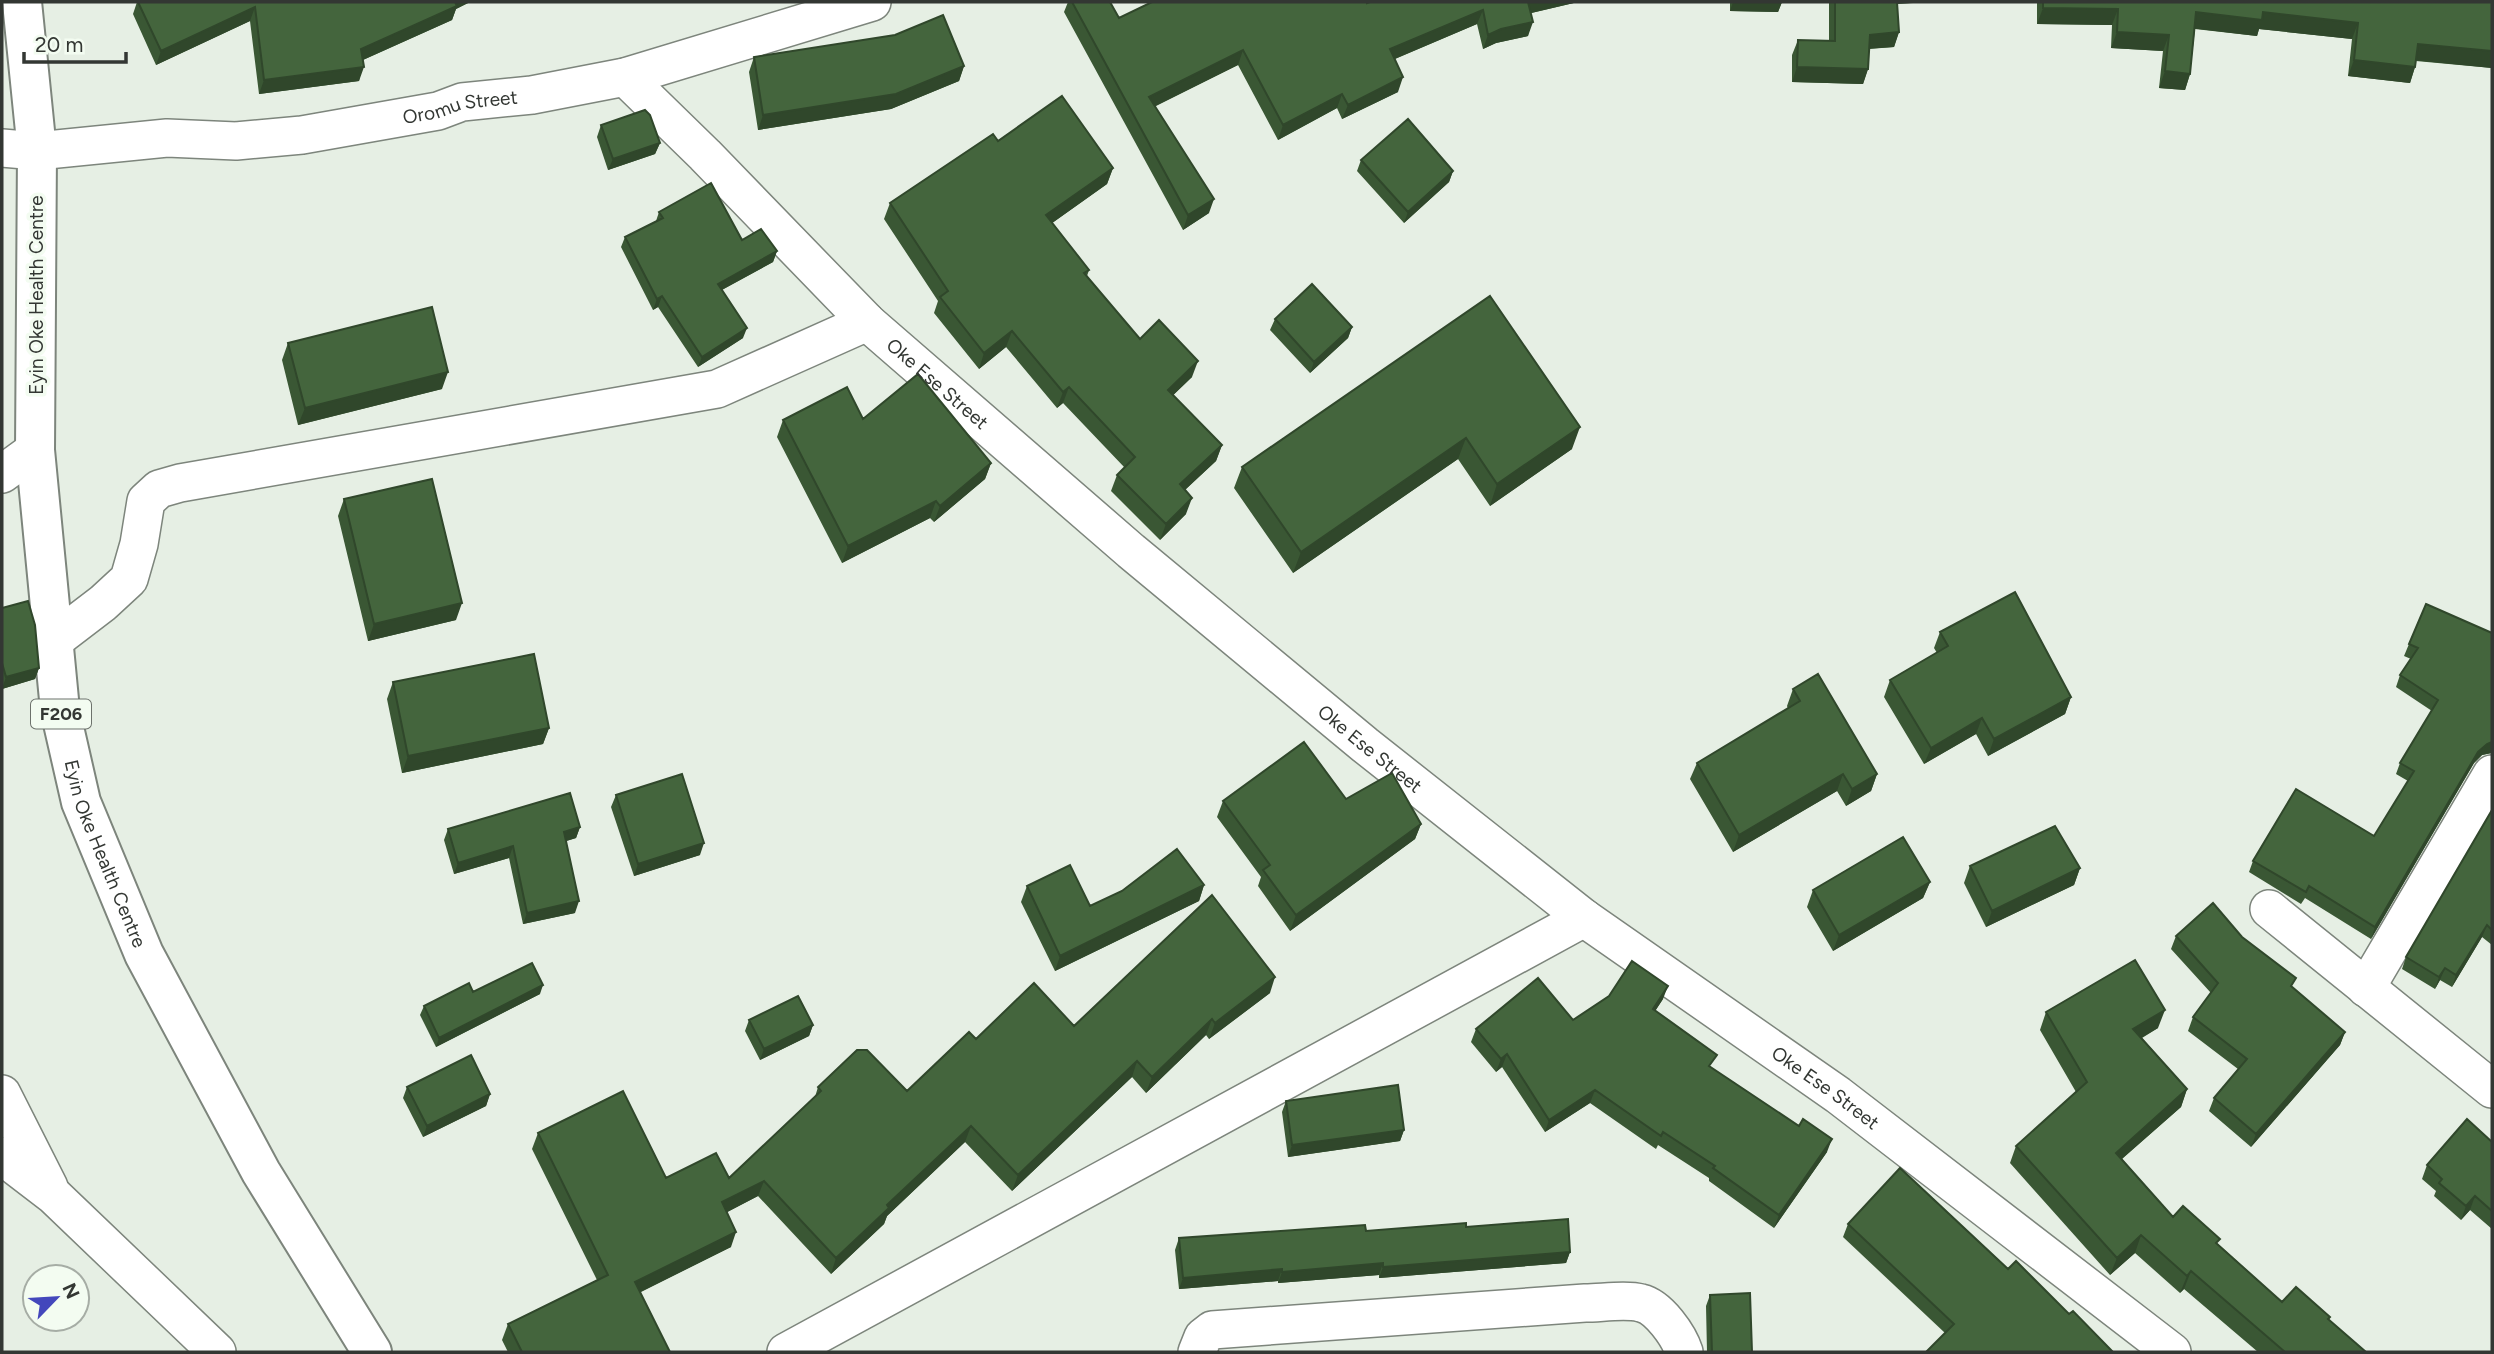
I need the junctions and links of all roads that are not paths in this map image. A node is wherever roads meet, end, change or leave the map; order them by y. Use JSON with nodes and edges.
{"nodes":[{"id":1,"x":22,"y":2,"type":"edge"},
{"id":2,"x":872,"y":2,"type":"edge"},
{"id":3,"x":625,"y":77,"type":"junction"},
{"id":4,"x":20,"y":150,"type":"edge"},
{"id":5,"x":867,"y":322,"type":"junction"},
{"id":6,"x":35,"y":450,"type":"junction"},
{"id":7,"x":2,"y":474,"type":"edge"},
{"id":8,"x":52,"y":642,"type":"junction"},
{"id":9,"x":2492,"y":774,"type":"edge"},
{"id":10,"x":2270,"y":909,"type":"dead end"},
{"id":11,"x":1584,"y":918,"type":"junction"},
{"id":12,"x":2367,"y":988,"type":"junction"},
{"id":13,"x":2492,"y":1089,"type":"edge"},
{"id":14,"x":2,"y":1094,"type":"edge"},
{"id":15,"x":2,"y":1156,"type":"edge"},
{"id":16,"x":53,"y":1195,"type":"junction"},
{"id":17,"x":217,"y":1352,"type":"edge"},
{"id":18,"x":372,"y":1352,"type":"edge"},
{"id":19,"x":786,"y":1352,"type":"edge"},
{"id":20,"x":1197,"y":1352,"type":"edge"},
{"id":21,"x":1684,"y":1352,"type":"edge"},
{"id":22,"x":2172,"y":1352,"type":"edge"}],
"edges":[{"from":1,"to":4,"type":"main road","name":"Eyin Oke Health Centre","number":"F206"},
{"from":2,"to":3,"type":"street","name":"Oromu Street"},
{"from":3,"to":4,"type":"street","name":"Oromu Street"},
{"from":3,"to":5,"type":"street","name":"Oke Ese Street"},
{"from":4,"to":6,"type":"main road","name":"Eyin Oke Health Centre","number":"F206"},
{"from":5,"to":8,"type":"street"},
{"from":5,"to":11,"type":"street","name":"Oke Ese Street"},
{"from":6,"to":7,"type":"street"},
{"from":6,"to":8,"type":"main road","name":"Eyin Oke Health Centre","number":"F206"},
{"from":8,"to":18,"type":"main road","name":"Eyin Oke Health Centre","number":"F206"},
{"from":9,"to":12,"type":"street"},
{"from":10,"to":12,"type":"street"},
{"from":11,"to":19,"type":"street"},
{"from":11,"to":22,"type":"street","name":"Oke Ese Street"},
{"from":12,"to":13,"type":"street"},
{"from":14,"to":16,"type":"street"},
{"from":15,"to":16,"type":"street"},
{"from":16,"to":17,"type":"street"},
{"from":20,"to":21,"type":"street"}]}
